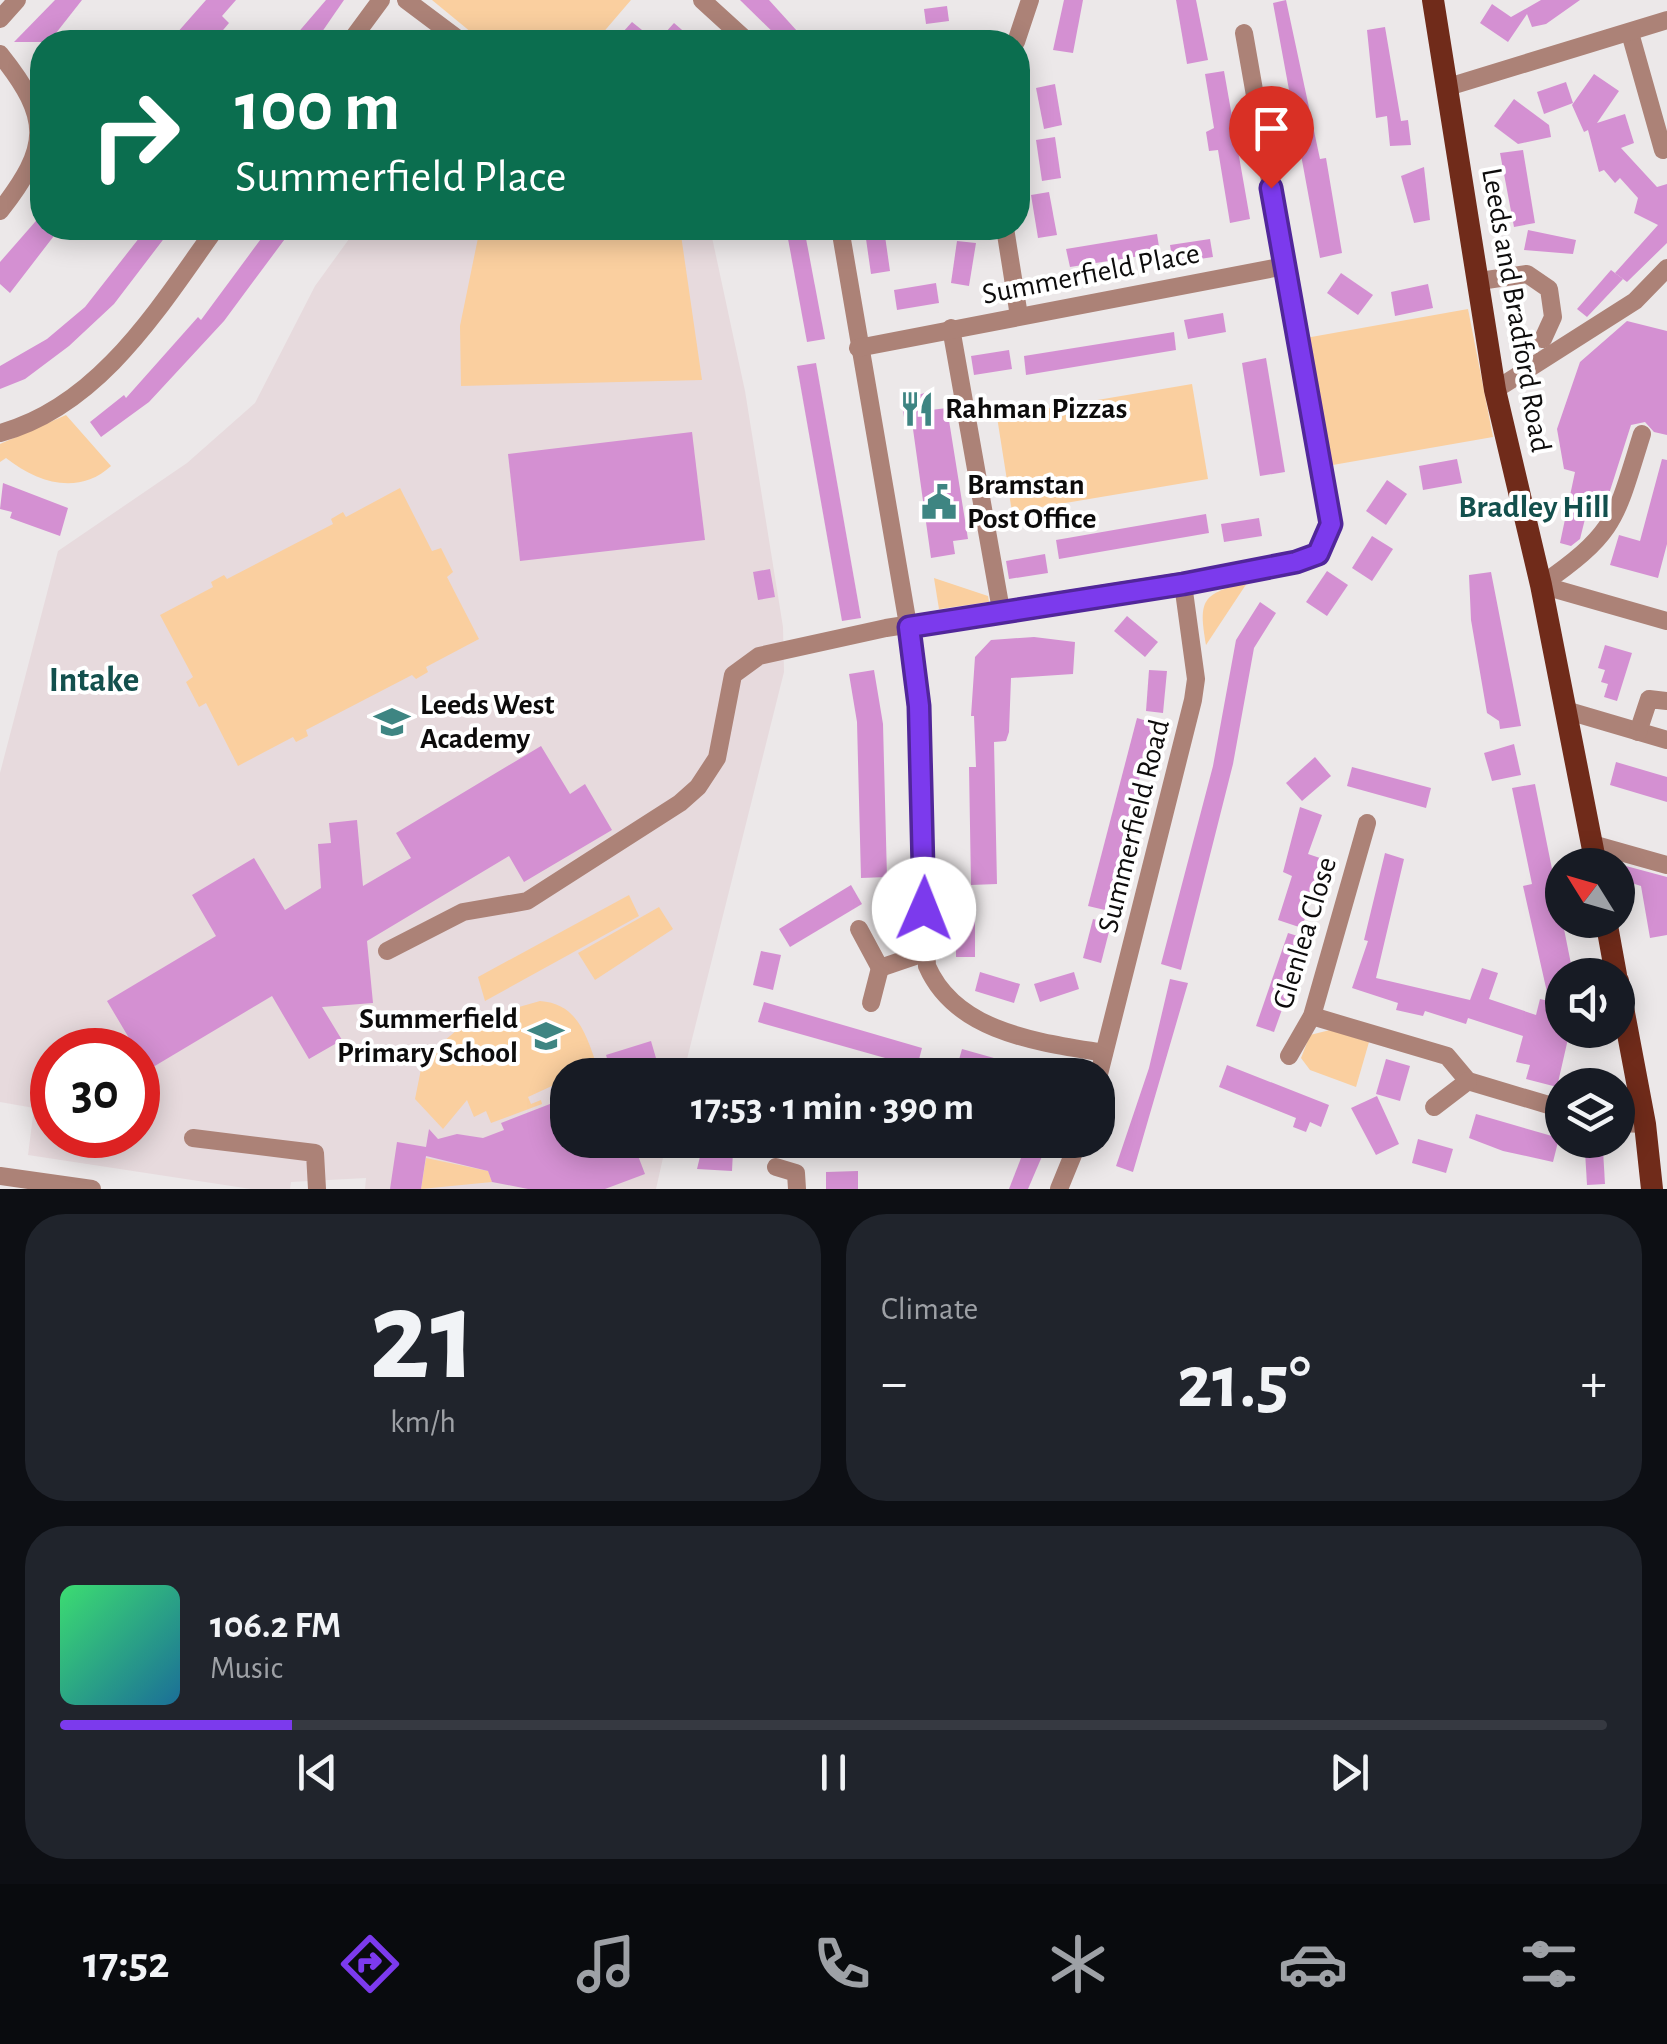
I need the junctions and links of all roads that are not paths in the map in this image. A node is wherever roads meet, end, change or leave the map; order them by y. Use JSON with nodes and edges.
{"nodes":[{"id":1,"x":17,"y":0,"type":"edge"},
{"id":2,"x":380,"y":0,"type":"edge"},
{"id":3,"x":406,"y":0,"type":"edge"},
{"id":4,"x":702,"y":0,"type":"edge"},
{"id":5,"x":1030,"y":0,"type":"edge"},
{"id":6,"x":1432,"y":0,"type":"edge"},
{"id":7,"x":0,"y":20,"type":"edge"},
{"id":8,"x":1667,"y":20,"type":"edge"},
{"id":9,"x":359,"y":30,"type":"edge"},
{"id":10,"x":446,"y":30,"type":"edge"},
{"id":11,"x":735,"y":30,"type":"edge"},
{"id":12,"x":1020,"y":30,"type":"edge"},
{"id":13,"x":1244,"y":33,"type":"dead end"},
{"id":14,"x":1630,"y":34,"type":"junction"},
{"id":15,"x":0,"y":54,"type":"edge"},
{"id":16,"x":1448,"y":87,"type":"junction"},
{"id":17,"x":30,"y":97,"type":"edge"},
{"id":18,"x":1662,"y":150,"type":"dead end"},
{"id":19,"x":30,"y":171,"type":"edge"},
{"id":20,"x":0,"y":211,"type":"edge"},
{"id":21,"x":207,"y":240,"type":"edge"},
{"id":22,"x":842,"y":240,"type":"edge"},
{"id":23,"x":1007,"y":240,"type":"edge"},
{"id":24,"x":1285,"y":266,"type":"junction"},
{"id":25,"x":1667,"y":268,"type":"edge"},
{"id":26,"x":1480,"y":281,"type":"junction"},
{"id":27,"x":1019,"y":316,"type":"junction"},
{"id":28,"x":951,"y":328,"type":"junction"},
{"id":29,"x":1543,"y":339,"type":"dead end"},
{"id":30,"x":858,"y":348,"type":"junction"},
{"id":31,"x":1495,"y":390,"type":"junction"},
{"id":32,"x":0,"y":433,"type":"edge"},
{"id":33,"x":1642,"y":434,"type":"dead end"},
{"id":34,"x":1183,"y":584,"type":"junction"},
{"id":35,"x":1541,"y":585,"type":"junction"},
{"id":36,"x":1001,"y":610,"type":"junction"},
{"id":37,"x":1667,"y":622,"type":"edge"},
{"id":38,"x":909,"y":627,"type":"junction"},
{"id":39,"x":1667,"y":701,"type":"edge"},
{"id":40,"x":1565,"y":710,"type":"junction"},
{"id":41,"x":1638,"y":732,"type":"junction"},
{"id":42,"x":1667,"y":740,"type":"edge"},
{"id":43,"x":1367,"y":823,"type":"dead end"},
{"id":44,"x":1593,"y":848,"type":"edge"},
{"id":45,"x":1635,"y":860,"type":"edge"},
{"id":46,"x":1667,"y":865,"type":"edge"},
{"id":47,"x":859,"y":929,"type":"dead end"},
{"id":48,"x":387,"y":951,"type":"dead end"},
{"id":49,"x":924,"y":953,"type":"junction"},
{"id":50,"x":880,"y":968,"type":"junction"},
{"id":51,"x":870,"y":1003,"type":"dead end"},
{"id":52,"x":1312,"y":1016,"type":"junction"},
{"id":53,"x":1630,"y":1048,"type":"edge"},
{"id":54,"x":1104,"y":1053,"type":"junction"},
{"id":55,"x":1289,"y":1056,"type":"dead end"},
{"id":56,"x":1103,"y":1058,"type":"edge"},
{"id":57,"x":1468,"y":1082,"type":"junction"},
{"id":58,"x":1545,"y":1104,"type":"edge"},
{"id":59,"x":1434,"y":1108,"type":"dead end"},
{"id":60,"x":1635,"y":1124,"type":"edge"},
{"id":61,"x":1645,"y":1124,"type":"junction"},
{"id":62,"x":193,"y":1138,"type":"dead end"},
{"id":63,"x":1072,"y":1158,"type":"edge"},
{"id":64,"x":776,"y":1167,"type":"dead end"},
{"id":65,"x":0,"y":1176,"type":"edge"},
{"id":66,"x":92,"y":1189,"type":"edge"},
{"id":67,"x":316,"y":1189,"type":"edge"},
{"id":68,"x":797,"y":1189,"type":"edge"},
{"id":69,"x":1059,"y":1189,"type":"edge"},
{"id":70,"x":1652,"y":1189,"type":"edge"}],
"edges":[{"from":1,"to":7,"type":"street"},
{"from":2,"to":9,"type":"street"},
{"from":3,"to":10,"type":"street"},
{"from":4,"to":11,"type":"street"},
{"from":5,"to":12,"type":"street"},
{"from":6,"to":16,"type":"main road","name":"Leeds and Bradford Road"},
{"from":8,"to":14,"type":"street"},
{"from":13,"to":24,"type":"street"},
{"from":14,"to":16,"type":"street"},
{"from":14,"to":18,"type":"street"},
{"from":15,"to":17,"type":"street"},
{"from":16,"to":26,"type":"main road","name":"Leeds and Bradford Road"},
{"from":19,"to":20,"type":"street"},
{"from":21,"to":32,"type":"street"},
{"from":22,"to":30,"type":"street"},
{"from":23,"to":27,"type":"street"},
{"from":24,"to":27,"type":"street","name":"Summerfield Place"},
{"from":24,"to":34,"type":"street"},
{"from":25,"to":31,"type":"street"},
{"from":26,"to":29,"type":"street"},
{"from":26,"to":31,"type":"main road","name":"Leeds and Bradford Road"},
{"from":27,"to":28,"type":"street","name":"Summerfield Place"},
{"from":28,"to":30,"type":"street","name":"Summerfield Place"},
{"from":28,"to":36,"type":"street"},
{"from":30,"to":38,"type":"street"},
{"from":31,"to":35,"type":"main road","name":"Leeds and Bradford Road"},
{"from":33,"to":35,"type":"street"},
{"from":34,"to":36,"type":"street"},
{"from":34,"to":54,"type":"street","name":"Summerfield Road"},
{"from":35,"to":37,"type":"street"},
{"from":35,"to":40,"type":"main road","name":"Leeds and Bradford Road"},
{"from":36,"to":38,"type":"street"},
{"from":38,"to":48,"type":"street"},
{"from":38,"to":49,"type":"street"},
{"from":39,"to":41,"type":"street"},
{"from":40,"to":41,"type":"street"},
{"from":40,"to":44,"type":"main road","name":"Leeds and Bradford Road"},
{"from":41,"to":42,"type":"street"},
{"from":43,"to":52,"type":"street","name":"Glenlea Close"},
{"from":45,"to":46,"type":"street"},
{"from":47,"to":50,"type":"street"},
{"from":49,"to":50,"type":"street"},
{"from":49,"to":54,"type":"street"},
{"from":50,"to":51,"type":"street"},
{"from":52,"to":55,"type":"street","name":"Glenlea Close"},
{"from":52,"to":57,"type":"street"},
{"from":53,"to":61,"type":"main road"},
{"from":54,"to":56,"type":"street","name":"Summerfield Road"},
{"from":57,"to":58,"type":"street"},
{"from":57,"to":59,"type":"street"},
{"from":60,"to":61,"type":"street"},
{"from":61,"to":70,"type":"main road"},
{"from":62,"to":67,"type":"street"},
{"from":63,"to":69,"type":"street"},
{"from":64,"to":68,"type":"street"},
{"from":65,"to":66,"type":"street"}]}
